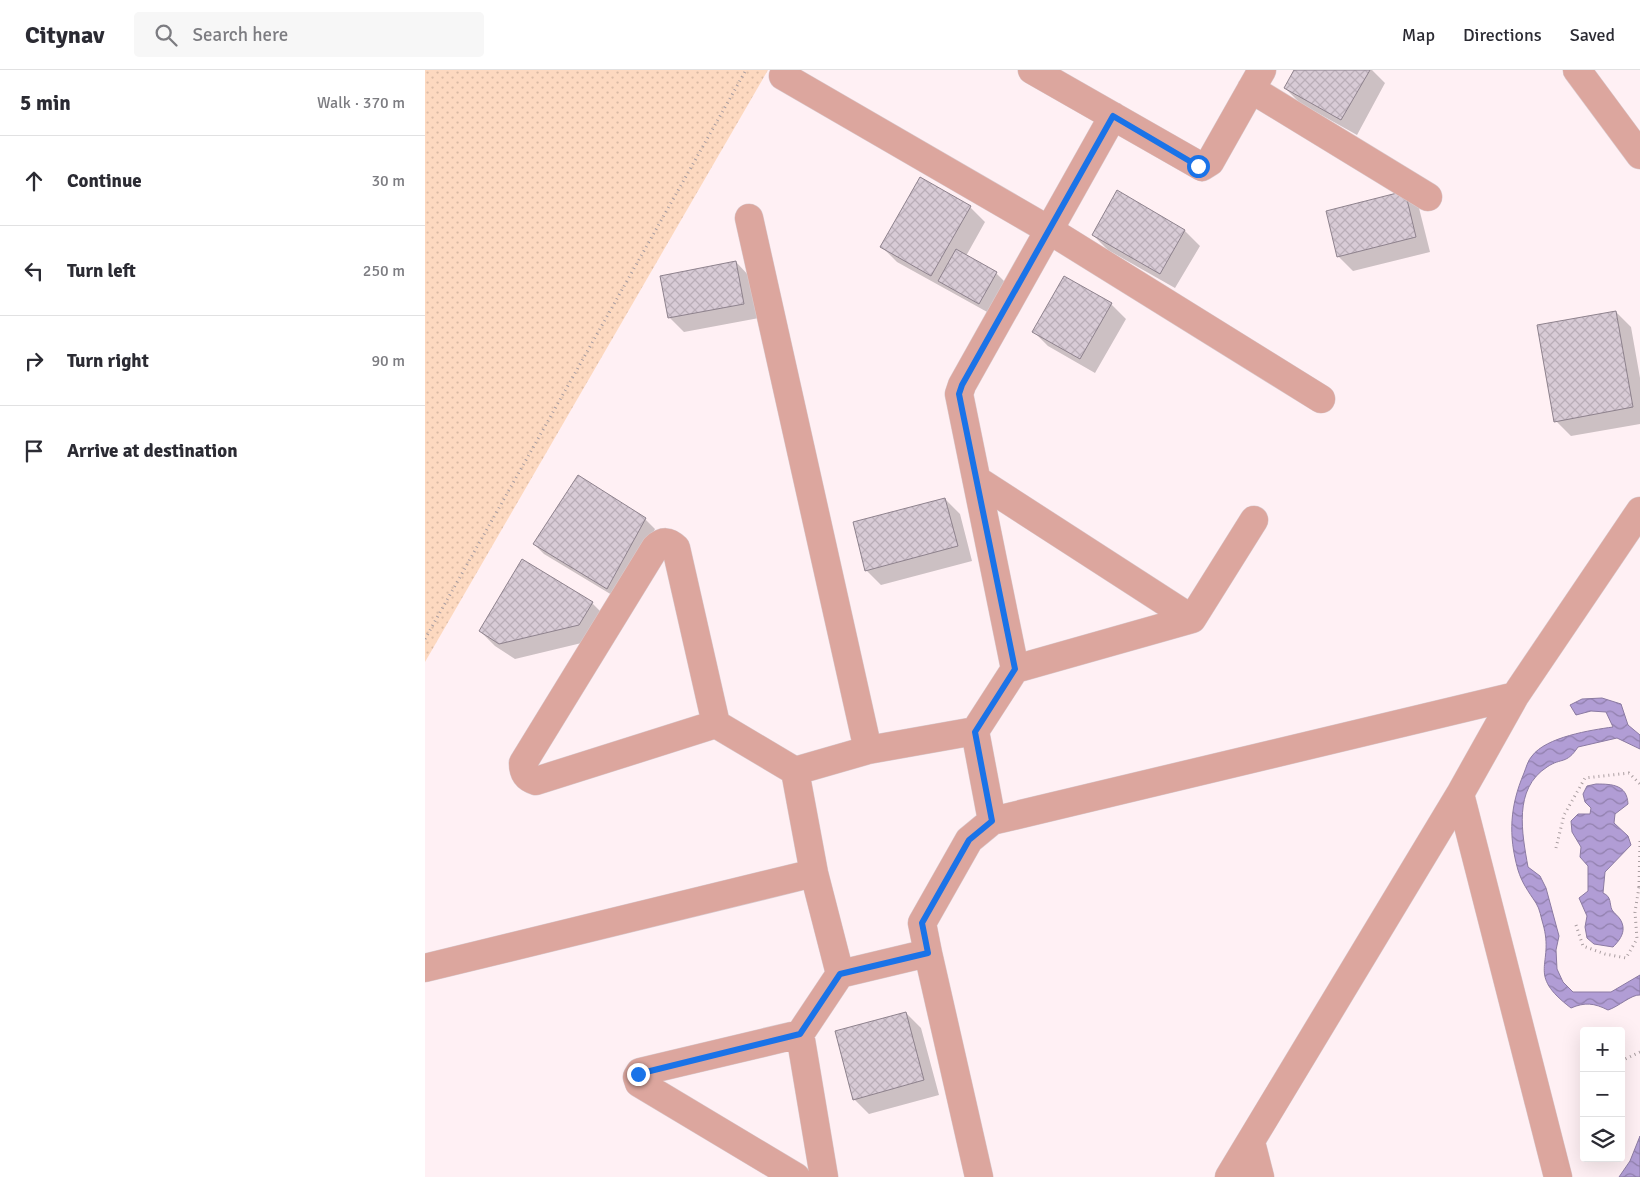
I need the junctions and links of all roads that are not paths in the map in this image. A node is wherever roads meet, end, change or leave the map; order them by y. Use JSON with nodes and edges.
{"nodes":[{"id":1,"x":1032,"y":70,"type":"edge"},
{"id":2,"x":1577,"y":70,"type":"edge"},
{"id":3,"x":783,"y":76,"type":"dead end"},
{"id":4,"x":1256,"y":80,"type":"edge"},
{"id":5,"x":1113,"y":116,"type":"junction"},
{"id":6,"x":1640,"y":155,"type":"edge"},
{"id":7,"x":1428,"y":197,"type":"dead end"},
{"id":8,"x":749,"y":218,"type":"dead end"},
{"id":9,"x":1049,"y":230,"type":"junction"},
{"id":10,"x":1321,"y":400,"type":"dead end"},
{"id":11,"x":977,"y":480,"type":"junction"},
{"id":12,"x":1640,"y":511,"type":"edge"},
{"id":13,"x":1254,"y":520,"type":"dead end"},
{"id":14,"x":1192,"y":619,"type":"junction"},
{"id":15,"x":1015,"y":669,"type":"junction"},
{"id":16,"x":1515,"y":696,"type":"junction"},
{"id":17,"x":716,"y":724,"type":"junction"},
{"id":18,"x":975,"y":732,"type":"junction"},
{"id":19,"x":868,"y":750,"type":"junction"},
{"id":20,"x":795,"y":771,"type":"junction"},
{"id":21,"x":1460,"y":794,"type":"junction"},
{"id":22,"x":992,"y":821,"type":"junction"},
{"id":23,"x":814,"y":873,"type":"junction"},
{"id":24,"x":928,"y":953,"type":"junction"},
{"id":25,"x":425,"y":968,"type":"edge"},
{"id":26,"x":840,"y":974,"type":"junction"},
{"id":27,"x":800,"y":1034,"type":"junction"},
{"id":28,"x":1251,"y":1142,"type":"junction"},
{"id":29,"x":796,"y":1177,"type":"edge"},
{"id":30,"x":824,"y":1177,"type":"edge"},
{"id":31,"x":979,"y":1177,"type":"edge"},
{"id":32,"x":1229,"y":1177,"type":"edge"},
{"id":33,"x":1260,"y":1177,"type":"edge"},
{"id":34,"x":1558,"y":1177,"type":"edge"}],
"edges":[{"from":1,"to":5,"type":"street"},
{"from":2,"to":6,"type":"street"},
{"from":3,"to":9,"type":"street"},
{"from":4,"to":5,"type":"street"},
{"from":4,"to":7,"type":"street"},
{"from":5,"to":9,"type":"street"},
{"from":8,"to":19,"type":"street"},
{"from":9,"to":10,"type":"street"},
{"from":9,"to":11,"type":"street"},
{"from":11,"to":14,"type":"street"},
{"from":11,"to":15,"type":"street"},
{"from":12,"to":16,"type":"street"},
{"from":13,"to":14,"type":"street"},
{"from":14,"to":15,"type":"street"},
{"from":15,"to":18,"type":"street"},
{"from":16,"to":21,"type":"street"},
{"from":16,"to":22,"type":"street"},
{"from":17,"to":17,"type":"street"},
{"from":17,"to":20,"type":"street"},
{"from":18,"to":19,"type":"street"},
{"from":18,"to":22,"type":"street"},
{"from":19,"to":20,"type":"street"},
{"from":20,"to":23,"type":"street"},
{"from":21,"to":28,"type":"street"},
{"from":21,"to":34,"type":"street"},
{"from":22,"to":24,"type":"street"},
{"from":23,"to":25,"type":"street"},
{"from":23,"to":26,"type":"street"},
{"from":24,"to":26,"type":"street"},
{"from":24,"to":31,"type":"street"},
{"from":26,"to":27,"type":"street"},
{"from":27,"to":29,"type":"street"},
{"from":27,"to":30,"type":"street"},
{"from":28,"to":32,"type":"street"},
{"from":28,"to":33,"type":"street"}]}
